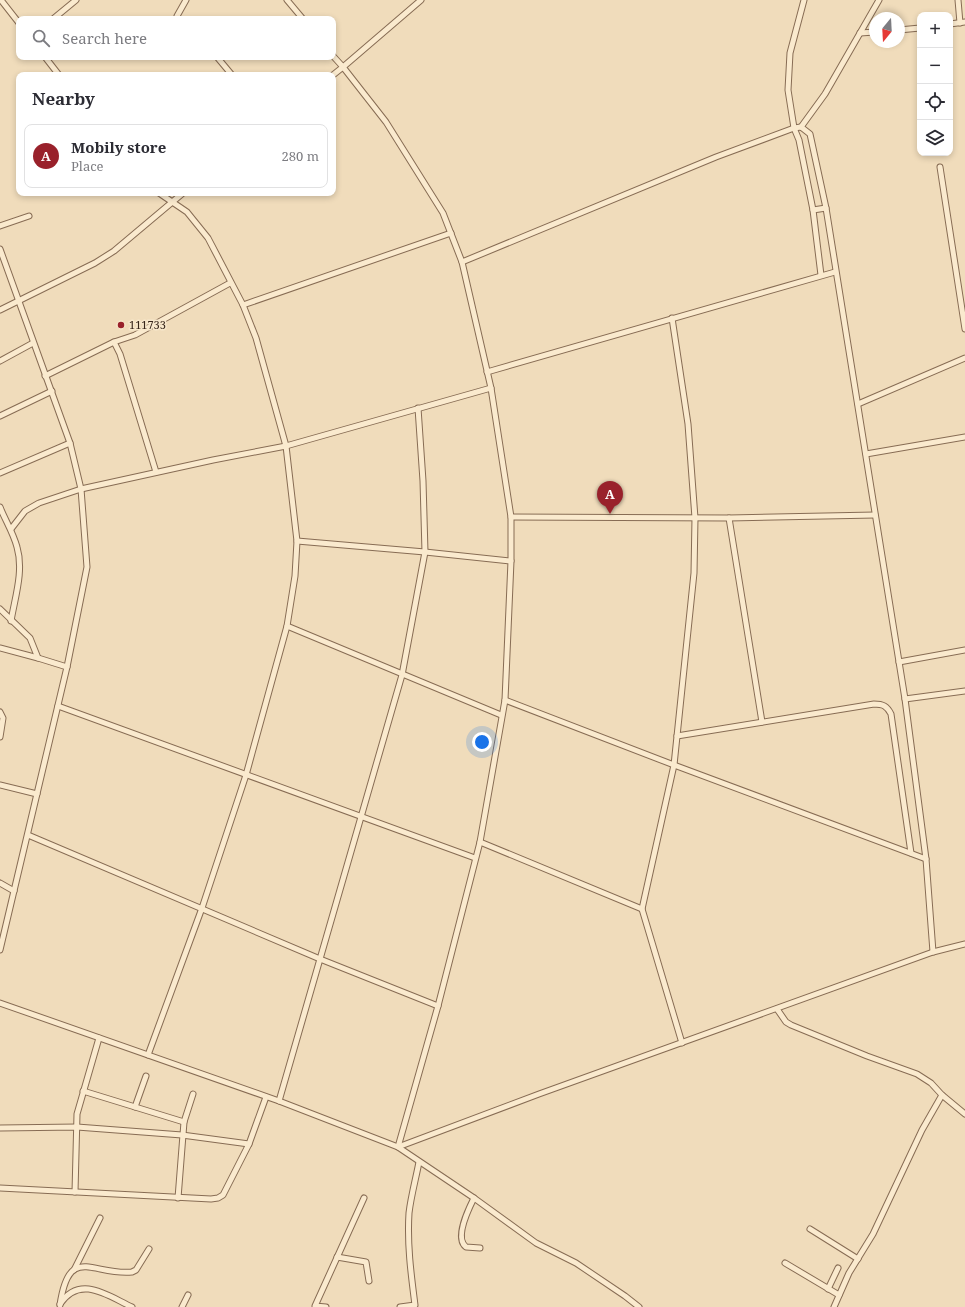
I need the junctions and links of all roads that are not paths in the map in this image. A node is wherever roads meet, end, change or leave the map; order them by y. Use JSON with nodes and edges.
{"nodes":[{"id":1,"x":1,"y":0,"type":"edge"},
{"id":2,"x":76,"y":0,"type":"edge"},
{"id":3,"x":186,"y":0,"type":"edge"},
{"id":4,"x":287,"y":0,"type":"edge"},
{"id":5,"x":421,"y":0,"type":"edge"},
{"id":6,"x":804,"y":0,"type":"edge"},
{"id":7,"x":878,"y":0,"type":"edge"},
{"id":8,"x":958,"y":0,"type":"edge"},
{"id":9,"x":57,"y":16,"type":"edge"},
{"id":10,"x":177,"y":16,"type":"edge"},
{"id":11,"x":300,"y":16,"type":"edge"},
{"id":12,"x":16,"y":19,"type":"edge"},
{"id":13,"x":962,"y":23,"type":"edge"},
{"id":14,"x":917,"y":28,"type":"edge"},
{"id":15,"x":905,"y":29,"type":"edge"},
{"id":16,"x":869,"y":32,"type":"edge"},
{"id":17,"x":860,"y":33,"type":"junction"},
{"id":18,"x":47,"y":60,"type":"edge"},
{"id":19,"x":220,"y":60,"type":"edge"},
{"id":20,"x":336,"y":60,"type":"edge"},
{"id":21,"x":343,"y":68,"type":"junction"},
{"id":22,"x":57,"y":72,"type":"edge"},
{"id":23,"x":230,"y":72,"type":"edge"},
{"id":24,"x":336,"y":73,"type":"edge"},
{"id":25,"x":801,"y":127,"type":"junction"},
{"id":26,"x":794,"y":128,"type":"junction"},
{"id":27,"x":940,"y":167,"type":"dead end"},
{"id":28,"x":163,"y":196,"type":"edge"},
{"id":29,"x":179,"y":196,"type":"edge"},
{"id":30,"x":172,"y":202,"type":"junction"},
{"id":31,"x":826,"y":208,"type":"junction"},
{"id":32,"x":813,"y":210,"type":"junction"},
{"id":33,"x":29,"y":216,"type":"dead end"},
{"id":34,"x":0,"y":226,"type":"edge"},
{"id":35,"x":451,"y":233,"type":"junction"},
{"id":36,"x":0,"y":249,"type":"edge"},
{"id":37,"x":462,"y":262,"type":"junction"},
{"id":38,"x":835,"y":272,"type":"junction"},
{"id":39,"x":822,"y":275,"type":"junction"},
{"id":40,"x":230,"y":283,"type":"junction"},
{"id":41,"x":18,"y":302,"type":"junction"},
{"id":42,"x":243,"y":305,"type":"junction"},
{"id":43,"x":0,"y":310,"type":"edge"},
{"id":44,"x":672,"y":318,"type":"junction"},
{"id":45,"x":965,"y":329,"type":"edge"},
{"id":46,"x":114,"y":342,"type":"junction"},
{"id":47,"x":33,"y":343,"type":"junction"},
{"id":48,"x":965,"y":358,"type":"edge"},
{"id":49,"x":0,"y":361,"type":"edge"},
{"id":50,"x":487,"y":372,"type":"junction"},
{"id":51,"x":45,"y":376,"type":"junction"},
{"id":52,"x":491,"y":388,"type":"junction"},
{"id":53,"x":52,"y":391,"type":"junction"},
{"id":54,"x":858,"y":404,"type":"junction"},
{"id":55,"x":418,"y":408,"type":"junction"},
{"id":56,"x":0,"y":416,"type":"edge"},
{"id":57,"x":965,"y":437,"type":"edge"},
{"id":58,"x":70,"y":443,"type":"junction"},
{"id":59,"x":286,"y":446,"type":"junction"},
{"id":60,"x":866,"y":454,"type":"junction"},
{"id":61,"x":156,"y":472,"type":"junction"},
{"id":62,"x":0,"y":473,"type":"edge"},
{"id":63,"x":81,"y":489,"type":"junction"},
{"id":64,"x":0,"y":507,"type":"edge"},
{"id":65,"x":875,"y":516,"type":"junction"},
{"id":66,"x":511,"y":517,"type":"junction"},
{"id":67,"x":695,"y":518,"type":"junction"},
{"id":68,"x":729,"y":518,"type":"junction"},
{"id":69,"x":11,"y":529,"type":"junction"},
{"id":70,"x":298,"y":541,"type":"junction"},
{"id":71,"x":425,"y":552,"type":"junction"},
{"id":72,"x":511,"y":562,"type":"junction"},
{"id":73,"x":0,"y":610,"type":"edge"},
{"id":74,"x":11,"y":621,"type":"junction"},
{"id":75,"x":287,"y":626,"type":"junction"},
{"id":76,"x":0,"y":648,"type":"edge"},
{"id":77,"x":965,"y":650,"type":"edge"},
{"id":78,"x":38,"y":658,"type":"junction"},
{"id":79,"x":898,"y":662,"type":"junction"},
{"id":80,"x":67,"y":667,"type":"junction"},
{"id":81,"x":402,"y":675,"type":"junction"},
{"id":82,"x":965,"y":691,"type":"edge"},
{"id":83,"x":905,"y":699,"type":"junction"},
{"id":84,"x":505,"y":700,"type":"junction"},
{"id":85,"x":58,"y":706,"type":"junction"},
{"id":86,"x":0,"y":712,"type":"edge"},
{"id":87,"x":501,"y":715,"type":"junction"},
{"id":88,"x":2,"y":718,"type":"edge"},
{"id":89,"x":762,"y":722,"type":"junction"},
{"id":90,"x":677,"y":736,"type":"junction"},
{"id":91,"x":0,"y":737,"type":"edge"},
{"id":92,"x":674,"y":765,"type":"junction"},
{"id":93,"x":246,"y":774,"type":"junction"},
{"id":94,"x":0,"y":785,"type":"edge"},
{"id":95,"x":37,"y":794,"type":"junction"},
{"id":96,"x":362,"y":817,"type":"junction"},
{"id":97,"x":28,"y":835,"type":"junction"},
{"id":98,"x":480,"y":842,"type":"junction"},
{"id":99,"x":911,"y":853,"type":"junction"},
{"id":100,"x":476,"y":858,"type":"junction"},
{"id":101,"x":926,"y":859,"type":"junction"},
{"id":102,"x":0,"y":883,"type":"edge"},
{"id":103,"x":14,"y":891,"type":"junction"},
{"id":104,"x":202,"y":908,"type":"junction"},
{"id":105,"x":642,"y":910,"type":"junction"},
{"id":106,"x":965,"y":944,"type":"edge"},
{"id":107,"x":0,"y":950,"type":"edge"},
{"id":108,"x":933,"y":952,"type":"junction"},
{"id":109,"x":320,"y":959,"type":"junction"},
{"id":110,"x":0,"y":1003,"type":"edge"},
{"id":111,"x":438,"y":1006,"type":"junction"},
{"id":112,"x":777,"y":1009,"type":"junction"},
{"id":113,"x":99,"y":1038,"type":"junction"},
{"id":114,"x":682,"y":1043,"type":"junction"},
{"id":115,"x":148,"y":1055,"type":"junction"},
{"id":116,"x":146,"y":1076,"type":"dead end"},
{"id":117,"x":83,"y":1091,"type":"junction"},
{"id":118,"x":193,"y":1094,"type":"dead end"},
{"id":119,"x":942,"y":1095,"type":"junction"},
{"id":120,"x":266,"y":1097,"type":"junction"},
{"id":121,"x":279,"y":1101,"type":"junction"},
{"id":122,"x":135,"y":1107,"type":"junction"},
{"id":123,"x":965,"y":1114,"type":"edge"},
{"id":124,"x":184,"y":1122,"type":"junction"},
{"id":125,"x":77,"y":1126,"type":"junction"},
{"id":126,"x":0,"y":1128,"type":"edge"},
{"id":127,"x":182,"y":1135,"type":"junction"},
{"id":128,"x":248,"y":1144,"type":"junction"},
{"id":129,"x":398,"y":1147,"type":"junction"},
{"id":130,"x":419,"y":1162,"type":"junction"},
{"id":131,"x":0,"y":1188,"type":"edge"},
{"id":132,"x":75,"y":1192,"type":"junction"},
{"id":133,"x":178,"y":1198,"type":"junction"},
{"id":134,"x":364,"y":1198,"type":"dead end"},
{"id":135,"x":474,"y":1198,"type":"junction"},
{"id":136,"x":100,"y":1218,"type":"dead end"},
{"id":137,"x":810,"y":1229,"type":"dead end"},
{"id":138,"x":480,"y":1248,"type":"dead end"},
{"id":139,"x":149,"y":1249,"type":"dead end"},
{"id":140,"x":337,"y":1257,"type":"junction"},
{"id":141,"x":858,"y":1259,"type":"junction"},
{"id":142,"x":784,"y":1263,"type":"dead end"},
{"id":143,"x":838,"y":1268,"type":"dead end"},
{"id":144,"x":74,"y":1270,"type":"junction"},
{"id":145,"x":369,"y":1281,"type":"dead end"},
{"id":146,"x":828,"y":1289,"type":"junction"},
{"id":147,"x":188,"y":1295,"type":"dead end"},
{"id":148,"x":839,"y":1295,"type":"junction"},
{"id":149,"x":59,"y":1306,"type":"edge"},
{"id":150,"x":415,"y":1306,"type":"edge"},
{"id":151,"x":132,"y":1307,"type":"edge"},
{"id":152,"x":182,"y":1307,"type":"edge"},
{"id":153,"x":315,"y":1307,"type":"edge"},
{"id":154,"x":326,"y":1307,"type":"edge"},
{"id":155,"x":400,"y":1307,"type":"edge"},
{"id":156,"x":639,"y":1307,"type":"edge"},
{"id":157,"x":834,"y":1307,"type":"edge"}],
"edges":[{"from":1,"to":12,"type":"street"},
{"from":2,"to":9,"type":"street"},
{"from":3,"to":10,"type":"street"},
{"from":4,"to":11,"type":"street"},
{"from":5,"to":21,"type":"street"},
{"from":6,"to":26,"type":"street"},
{"from":7,"to":17,"type":"street"},
{"from":8,"to":13,"type":"street"},
{"from":14,"to":15,"type":"street"},
{"from":16,"to":17,"type":"street"},
{"from":17,"to":25,"type":"street"},
{"from":18,"to":22,"type":"street"},
{"from":19,"to":23,"type":"street"},
{"from":20,"to":21,"type":"street"},
{"from":21,"to":24,"type":"street"},
{"from":21,"to":35,"type":"street"},
{"from":25,"to":26,"type":"street"},
{"from":25,"to":31,"type":"street"},
{"from":26,"to":32,"type":"street"},
{"from":26,"to":37,"type":"street"},
{"from":27,"to":45,"type":"street"},
{"from":28,"to":30,"type":"street"},
{"from":29,"to":30,"type":"street"},
{"from":30,"to":40,"type":"street"},
{"from":30,"to":41,"type":"street"},
{"from":31,"to":32,"type":"street"},
{"from":31,"to":38,"type":"street"},
{"from":32,"to":39,"type":"street"},
{"from":33,"to":34,"type":"street"},
{"from":35,"to":37,"type":"street"},
{"from":35,"to":42,"type":"street"},
{"from":36,"to":41,"type":"street"},
{"from":37,"to":50,"type":"street"},
{"from":38,"to":39,"type":"street"},
{"from":38,"to":54,"type":"street"},
{"from":39,"to":44,"type":"street"},
{"from":40,"to":42,"type":"street"},
{"from":40,"to":46,"type":"street"},
{"from":41,"to":43,"type":"street"},
{"from":41,"to":47,"type":"street"},
{"from":42,"to":59,"type":"street"},
{"from":44,"to":50,"type":"street"},
{"from":44,"to":67,"type":"street"},
{"from":46,"to":51,"type":"street"},
{"from":46,"to":61,"type":"street"},
{"from":47,"to":49,"type":"street"},
{"from":47,"to":51,"type":"street"},
{"from":48,"to":54,"type":"street"},
{"from":50,"to":52,"type":"street"},
{"from":51,"to":53,"type":"street"},
{"from":52,"to":55,"type":"street"},
{"from":52,"to":66,"type":"street"},
{"from":53,"to":56,"type":"street"},
{"from":53,"to":58,"type":"street"},
{"from":54,"to":60,"type":"street"},
{"from":55,"to":59,"type":"street"},
{"from":55,"to":71,"type":"street"},
{"from":57,"to":60,"type":"street"},
{"from":58,"to":62,"type":"street"},
{"from":58,"to":63,"type":"street"},
{"from":59,"to":61,"type":"street"},
{"from":59,"to":70,"type":"street"},
{"from":60,"to":65,"type":"street"},
{"from":61,"to":63,"type":"street"},
{"from":63,"to":69,"type":"street"},
{"from":63,"to":80,"type":"street"},
{"from":64,"to":69,"type":"street"},
{"from":65,"to":68,"type":"street"},
{"from":65,"to":79,"type":"street"},
{"from":66,"to":67,"type":"street"},
{"from":66,"to":72,"type":"street"},
{"from":67,"to":68,"type":"street"},
{"from":67,"to":90,"type":"street"},
{"from":68,"to":89,"type":"street"},
{"from":69,"to":74,"type":"street"},
{"from":70,"to":71,"type":"street"},
{"from":70,"to":75,"type":"street"},
{"from":71,"to":72,"type":"street"},
{"from":71,"to":81,"type":"street"},
{"from":72,"to":84,"type":"street"},
{"from":73,"to":74,"type":"street"},
{"from":74,"to":78,"type":"street"},
{"from":75,"to":81,"type":"street"},
{"from":75,"to":93,"type":"street"},
{"from":76,"to":78,"type":"street"},
{"from":77,"to":79,"type":"street"},
{"from":78,"to":80,"type":"street"},
{"from":79,"to":83,"type":"street"},
{"from":80,"to":85,"type":"street"},
{"from":81,"to":87,"type":"street"},
{"from":81,"to":96,"type":"street"},
{"from":82,"to":83,"type":"street"},
{"from":83,"to":101,"type":"street"},
{"from":84,"to":87,"type":"street"},
{"from":84,"to":92,"type":"street"},
{"from":85,"to":93,"type":"street"},
{"from":85,"to":95,"type":"street"},
{"from":86,"to":88,"type":"street"},
{"from":87,"to":98,"type":"street"},
{"from":88,"to":91,"type":"street"},
{"from":89,"to":90,"type":"street"},
{"from":89,"to":99,"type":"street"},
{"from":90,"to":92,"type":"street"},
{"from":92,"to":99,"type":"street"},
{"from":92,"to":105,"type":"street"},
{"from":93,"to":96,"type":"street"},
{"from":93,"to":104,"type":"street"},
{"from":94,"to":95,"type":"street"},
{"from":95,"to":97,"type":"street"},
{"from":96,"to":100,"type":"street"},
{"from":96,"to":109,"type":"street"},
{"from":97,"to":103,"type":"street"},
{"from":97,"to":104,"type":"street"},
{"from":98,"to":100,"type":"street"},
{"from":98,"to":105,"type":"street"},
{"from":99,"to":101,"type":"street"},
{"from":100,"to":111,"type":"street"},
{"from":101,"to":108,"type":"street"},
{"from":102,"to":103,"type":"street"},
{"from":103,"to":107,"type":"street"},
{"from":104,"to":109,"type":"street"},
{"from":104,"to":115,"type":"street"},
{"from":105,"to":114,"type":"street"},
{"from":106,"to":108,"type":"street"},
{"from":108,"to":112,"type":"street"},
{"from":109,"to":111,"type":"street"},
{"from":109,"to":121,"type":"street"},
{"from":110,"to":113,"type":"street"},
{"from":111,"to":129,"type":"street"},
{"from":112,"to":114,"type":"street"},
{"from":112,"to":119,"type":"street"},
{"from":113,"to":115,"type":"street"},
{"from":113,"to":117,"type":"street"},
{"from":114,"to":129,"type":"street"},
{"from":115,"to":120,"type":"street"},
{"from":116,"to":122,"type":"street"},
{"from":117,"to":122,"type":"street"},
{"from":117,"to":125,"type":"street"},
{"from":118,"to":124,"type":"street"},
{"from":119,"to":123,"type":"street"},
{"from":119,"to":141,"type":"street"},
{"from":120,"to":121,"type":"street"},
{"from":120,"to":128,"type":"street"},
{"from":121,"to":129,"type":"street"},
{"from":122,"to":124,"type":"street"},
{"from":124,"to":127,"type":"street"},
{"from":125,"to":126,"type":"street"},
{"from":125,"to":127,"type":"street"},
{"from":125,"to":132,"type":"street"},
{"from":127,"to":128,"type":"street"},
{"from":127,"to":133,"type":"street"},
{"from":128,"to":133,"type":"street"},
{"from":129,"to":130,"type":"street"},
{"from":130,"to":135,"type":"street"},
{"from":130,"to":150,"type":"street"},
{"from":131,"to":132,"type":"street"},
{"from":132,"to":133,"type":"street"},
{"from":134,"to":140,"type":"street"},
{"from":135,"to":138,"type":"street"},
{"from":135,"to":156,"type":"street"},
{"from":136,"to":144,"type":"street"},
{"from":137,"to":141,"type":"street"},
{"from":139,"to":144,"type":"street"},
{"from":140,"to":145,"type":"street"},
{"from":140,"to":153,"type":"street"},
{"from":141,"to":148,"type":"street"},
{"from":142,"to":146,"type":"street"},
{"from":143,"to":146,"type":"street"},
{"from":144,"to":149,"type":"street"},
{"from":146,"to":148,"type":"street"},
{"from":147,"to":152,"type":"street"},
{"from":148,"to":157,"type":"street"},
{"from":149,"to":151,"type":"street"},
{"from":150,"to":155,"type":"street"},
{"from":153,"to":154,"type":"street"}]}
